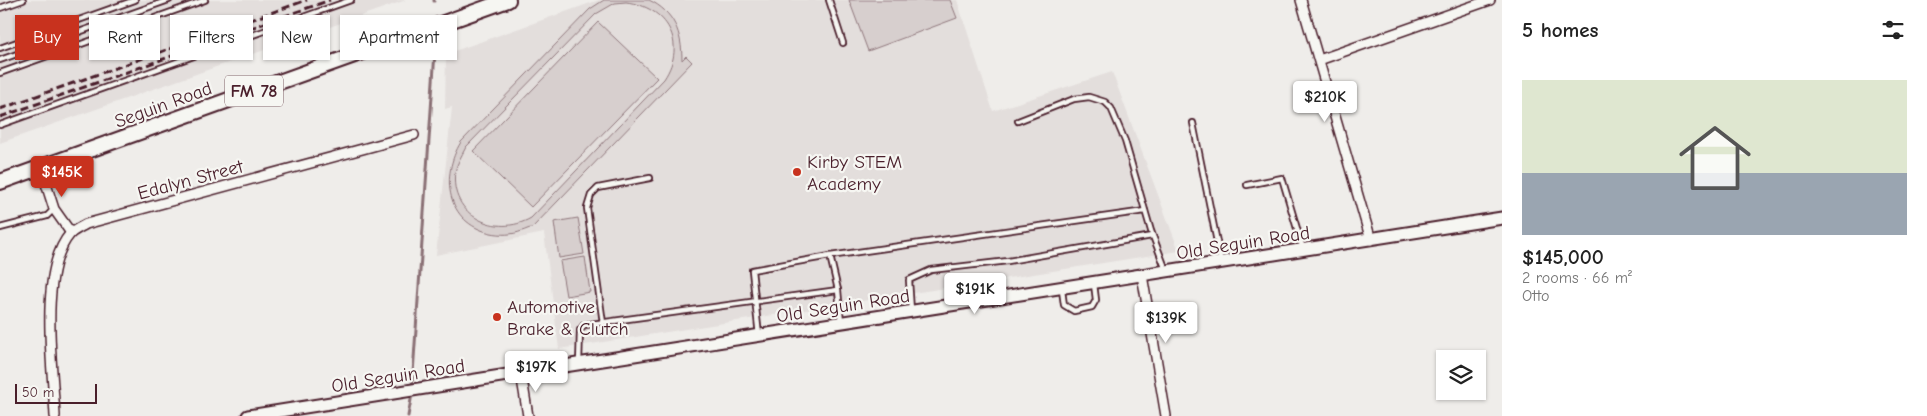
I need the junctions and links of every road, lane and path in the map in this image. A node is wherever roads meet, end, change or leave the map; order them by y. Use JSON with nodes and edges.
{"nodes":[{"id":1,"x":23,"y":0,"type":"edge"},
{"id":2,"x":135,"y":0,"type":"edge"},
{"id":3,"x":169,"y":0,"type":"edge"},
{"id":4,"x":205,"y":0,"type":"edge"},
{"id":5,"x":350,"y":0,"type":"edge"},
{"id":6,"x":508,"y":0,"type":"edge"},
{"id":7,"x":828,"y":0,"type":"edge"},
{"id":8,"x":1301,"y":0,"type":"edge"},
{"id":9,"x":1490,"y":0,"type":"edge"},
{"id":10,"x":0,"y":8,"type":"edge"},
{"id":11,"x":843,"y":43,"type":"dead end"},
{"id":12,"x":0,"y":48,"type":"edge"},
{"id":13,"x":0,"y":60,"type":"edge"},
{"id":14,"x":1319,"y":60,"type":"junction"},
{"id":15,"x":0,"y":73,"type":"edge"},
{"id":16,"x":1018,"y":121,"type":"dead end"},
{"id":17,"x":1193,"y":123,"type":"dead end"},
{"id":18,"x":0,"y":125,"type":"edge"},
{"id":19,"x":414,"y":135,"type":"dead end"},
{"id":20,"x":41,"y":168,"type":"junction"},
{"id":21,"x":650,"y":178,"type":"dead end"},
{"id":22,"x":0,"y":182,"type":"edge"},
{"id":23,"x":1246,"y":185,"type":"dead end"},
{"id":24,"x":54,"y":210,"type":"junction"},
{"id":25,"x":1145,"y":211,"type":"junction"},
{"id":26,"x":1502,"y":218,"type":"edge"},
{"id":27,"x":0,"y":228,"type":"edge"},
{"id":28,"x":71,"y":233,"type":"junction"},
{"id":29,"x":1152,"y":236,"type":"junction"},
{"id":30,"x":1371,"y":240,"type":"junction"},
{"id":31,"x":1304,"y":250,"type":"junction"},
{"id":32,"x":830,"y":256,"type":"junction"},
{"id":33,"x":1222,"y":263,"type":"junction"},
{"id":34,"x":1166,"y":272,"type":"junction"},
{"id":35,"x":1142,"y":275,"type":"junction"},
{"id":36,"x":1094,"y":283,"type":"junction"},
{"id":37,"x":1062,"y":288,"type":"junction"},
{"id":38,"x":838,"y":290,"type":"junction"},
{"id":39,"x":756,"y":301,"type":"junction"},
{"id":40,"x":911,"y":312,"type":"junction"},
{"id":41,"x":603,"y":323,"type":"junction"},
{"id":42,"x":842,"y":323,"type":"junction"},
{"id":43,"x":759,"y":336,"type":"junction"},
{"id":44,"x":579,"y":364,"type":"junction"},
{"id":45,"x":522,"y":373,"type":"junction"},
{"id":46,"x":290,"y":413,"type":"edge"},
{"id":47,"x":55,"y":416,"type":"edge"},
{"id":48,"x":248,"y":416,"type":"edge"},
{"id":49,"x":528,"y":416,"type":"edge"},
{"id":50,"x":1166,"y":416,"type":"edge"}],
"edges":[{"from":1,"to":10,"type":"lane"},
{"from":2,"to":12,"type":"lane"},
{"from":3,"to":13,"type":"lane"},
{"from":4,"to":15,"type":"lane"},
{"from":5,"to":18,"type":"lane"},
{"from":6,"to":20,"type":"main road","name":"Seguin Road","number":"FM 78"},
{"from":7,"to":11,"type":"lane"},
{"from":8,"to":14,"type":"street"},
{"from":9,"to":14,"type":"street"},
{"from":14,"to":30,"type":"street"},
{"from":16,"to":25,"type":"lane"},
{"from":17,"to":33,"type":"lane"},
{"from":19,"to":28,"type":"street","name":"Edalyn Street"},
{"from":20,"to":22,"type":"main road","name":"Seguin Road","number":"FM 78"},
{"from":20,"to":24,"type":"street"},
{"from":21,"to":41,"type":"lane"},
{"from":23,"to":31,"type":"lane"},
{"from":24,"to":27,"type":"lane"},
{"from":24,"to":28,"type":"street"},
{"from":25,"to":29,"type":"lane"},
{"from":25,"to":32,"type":"lane"},
{"from":26,"to":30,"type":"street","name":"Old Seguin Road"},
{"from":28,"to":47,"type":"street"},
{"from":29,"to":34,"type":"lane"},
{"from":29,"to":40,"type":"lane"},
{"from":30,"to":31,"type":"street","name":"Old Seguin Road"},
{"from":31,"to":33,"type":"street","name":"Old Seguin Road"},
{"from":32,"to":38,"type":"lane"},
{"from":32,"to":39,"type":"lane"},
{"from":33,"to":34,"type":"street","name":"Old Seguin Road"},
{"from":34,"to":35,"type":"street","name":"Old Seguin Road"},
{"from":35,"to":36,"type":"street","name":"Old Seguin Road"},
{"from":35,"to":50,"type":"street"},
{"from":36,"to":37,"type":"street","name":"Old Seguin Road"},
{"from":36,"to":37,"type":"lane"},
{"from":37,"to":40,"type":"street","name":"Old Seguin Road"},
{"from":38,"to":39,"type":"lane"},
{"from":38,"to":42,"type":"lane"},
{"from":39,"to":41,"type":"lane"},
{"from":39,"to":43,"type":"lane"},
{"from":40,"to":42,"type":"street","name":"Old Seguin Road"},
{"from":41,"to":44,"type":"lane"},
{"from":42,"to":43,"type":"street","name":"Old Seguin Road"},
{"from":43,"to":44,"type":"street","name":"Old Seguin Road"},
{"from":44,"to":45,"type":"street","name":"Old Seguin Road"},
{"from":45,"to":46,"type":"street","name":"Old Seguin Road"},
{"from":45,"to":49,"type":"street"},
{"from":46,"to":48,"type":"street","name":"Old Seguin Road"}]}
